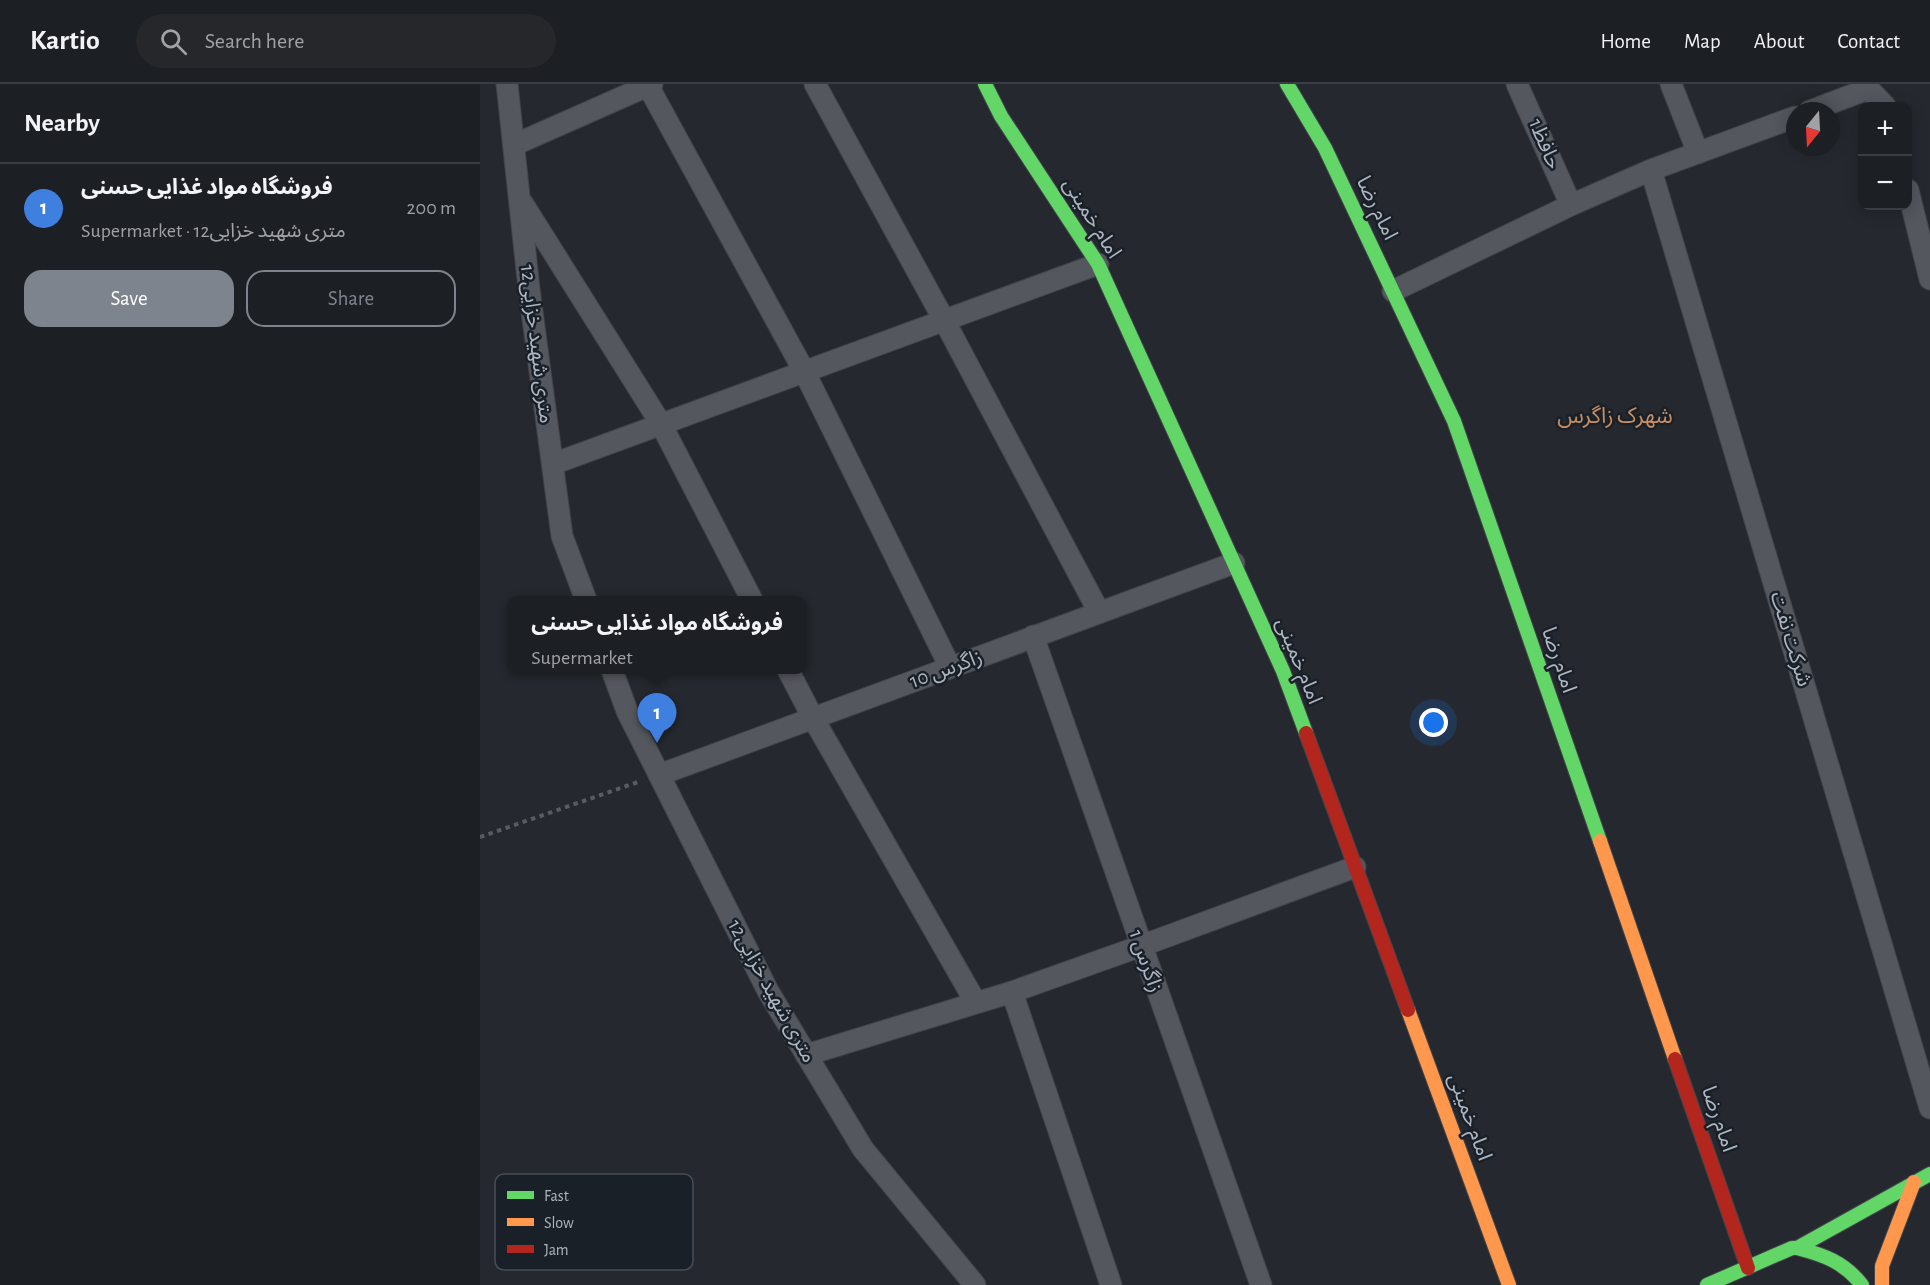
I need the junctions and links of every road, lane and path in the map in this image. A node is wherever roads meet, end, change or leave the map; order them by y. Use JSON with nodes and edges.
{"nodes":[{"id":1,"x":507,"y":84,"type":"edge"},
{"id":2,"x":815,"y":84,"type":"edge"},
{"id":3,"x":972,"y":84,"type":"edge"},
{"id":4,"x":986,"y":84,"type":"edge"},
{"id":5,"x":1287,"y":84,"type":"edge"},
{"id":6,"x":1517,"y":84,"type":"edge"},
{"id":7,"x":1671,"y":84,"type":"edge"},
{"id":8,"x":649,"y":85,"type":"edge"},
{"id":9,"x":1866,"y":87,"type":"edge"},
{"id":10,"x":1831,"y":102,"type":"edge"},
{"id":11,"x":1881,"y":102,"type":"edge"},
{"id":12,"x":1001,"y":116,"type":"junction"},
{"id":13,"x":1786,"y":120,"type":"edge"},
{"id":14,"x":514,"y":145,"type":"junction"},
{"id":15,"x":1698,"y":153,"type":"junction"},
{"id":16,"x":1651,"y":170,"type":"junction"},
{"id":17,"x":519,"y":198,"type":"junction"},
{"id":18,"x":1571,"y":205,"type":"junction"},
{"id":19,"x":1912,"y":206,"type":"edge"},
{"id":20,"x":1098,"y":264,"type":"junction"},
{"id":21,"x":1930,"y":279,"type":"edge"},
{"id":22,"x":1393,"y":291,"type":"junction"},
{"id":23,"x":944,"y":320,"type":"junction"},
{"id":24,"x":804,"y":371,"type":"junction"},
{"id":25,"x":660,"y":424,"type":"junction"},
{"id":26,"x":553,"y":464,"type":"junction"},
{"id":27,"x":1234,"y":562,"type":"junction"},
{"id":28,"x":584,"y":596,"type":"edge"},
{"id":29,"x":750,"y":596,"type":"edge"},
{"id":30,"x":1099,"y":612,"type":"junction"},
{"id":31,"x":1033,"y":636,"type":"junction"},
{"id":32,"x":950,"y":667,"type":"junction"},
{"id":33,"x":614,"y":674,"type":"edge"},
{"id":34,"x":791,"y":674,"type":"edge"},
{"id":35,"x":813,"y":718,"type":"junction"},
{"id":36,"x":659,"y":775,"type":"junction"},
{"id":37,"x":480,"y":837,"type":"edge"},
{"id":38,"x":1355,"y":867,"type":"junction"},
{"id":39,"x":1141,"y":946,"type":"junction"},
{"id":40,"x":1012,"y":992,"type":"junction"},
{"id":41,"x":976,"y":1003,"type":"junction"},
{"id":42,"x":807,"y":1055,"type":"junction"},
{"id":43,"x":1930,"y":1108,"type":"edge"},
{"id":44,"x":1930,"y":1174,"type":"edge"},
{"id":45,"x":1914,"y":1182,"type":"junction"},
{"id":46,"x":1797,"y":1248,"type":"junction"},
{"id":47,"x":1748,"y":1268,"type":"junction"},
{"id":48,"x":975,"y":1285,"type":"edge"},
{"id":49,"x":1111,"y":1285,"type":"edge"},
{"id":50,"x":1261,"y":1285,"type":"edge"},
{"id":51,"x":1509,"y":1285,"type":"edge"},
{"id":52,"x":1707,"y":1285,"type":"edge"},
{"id":53,"x":1862,"y":1285,"type":"edge"},
{"id":54,"x":1882,"y":1285,"type":"edge"}],
"edges":[{"from":1,"to":14,"type":"street","name":"12متری شهید خزایی"},
{"from":2,"to":23,"type":"street"},
{"from":3,"to":12,"type":"street"},
{"from":4,"to":12,"type":"street","name":"امام خمینی"},
{"from":5,"to":22,"type":"street","name":"امام رضا"},
{"from":6,"to":18,"type":"street","name":"حافظ1"},
{"from":7,"to":15,"type":"street"},
{"from":8,"to":14,"type":"street"},
{"from":8,"to":24,"type":"street"},
{"from":9,"to":10,"type":"street"},
{"from":9,"to":11,"type":"street"},
{"from":12,"to":20,"type":"street","name":"امام خمینی"},
{"from":13,"to":15,"type":"street"},
{"from":14,"to":17,"type":"street","name":"12متری شهید خزایی"},
{"from":15,"to":16,"type":"street"},
{"from":16,"to":18,"type":"street"},
{"from":16,"to":43,"type":"street","name":"شرکت نفت"},
{"from":17,"to":25,"type":"street"},
{"from":17,"to":26,"type":"street","name":"12متری شهید خزایی"},
{"from":18,"to":22,"type":"street"},
{"from":19,"to":21,"type":"street"},
{"from":20,"to":23,"type":"street"},
{"from":20,"to":27,"type":"street","name":"امام خمینی"},
{"from":22,"to":47,"type":"street","name":"امام رضا"},
{"from":23,"to":24,"type":"street"},
{"from":23,"to":30,"type":"street"},
{"from":24,"to":25,"type":"street"},
{"from":24,"to":32,"type":"street"},
{"from":25,"to":26,"type":"street"},
{"from":25,"to":29,"type":"street"},
{"from":26,"to":28,"type":"street","name":"12متری شهید خزایی"},
{"from":27,"to":30,"type":"street","name":"زاگرس 10"},
{"from":27,"to":38,"type":"street","name":"امام خمینی"},
{"from":30,"to":31,"type":"street","name":"زاگرس 10"},
{"from":31,"to":32,"type":"street","name":"زاگرس 10"},
{"from":31,"to":39,"type":"street","name":"زاگرس 1"},
{"from":32,"to":35,"type":"street","name":"زاگرس 10"},
{"from":33,"to":36,"type":"street","name":"12متری شهید خزایی"},
{"from":34,"to":35,"type":"street"},
{"from":35,"to":36,"type":"street","name":"زاگرس 10"},
{"from":35,"to":41,"type":"street"},
{"from":36,"to":37,"type":"path"},
{"from":36,"to":42,"type":"street","name":"12متری شهید خزایی"},
{"from":38,"to":39,"type":"street"},
{"from":38,"to":51,"type":"street","name":"امام خمینی"},
{"from":39,"to":40,"type":"street"},
{"from":39,"to":50,"type":"street","name":"زاگرس 1"},
{"from":40,"to":41,"type":"street"},
{"from":40,"to":49,"type":"street"},
{"from":41,"to":42,"type":"street"},
{"from":42,"to":48,"type":"street","name":"12متری شهید خزایی"},
{"from":44,"to":45,"type":"street"},
{"from":45,"to":46,"type":"street"},
{"from":45,"to":54,"type":"street"},
{"from":46,"to":47,"type":"street"},
{"from":46,"to":53,"type":"street"},
{"from":47,"to":52,"type":"street"}]}
